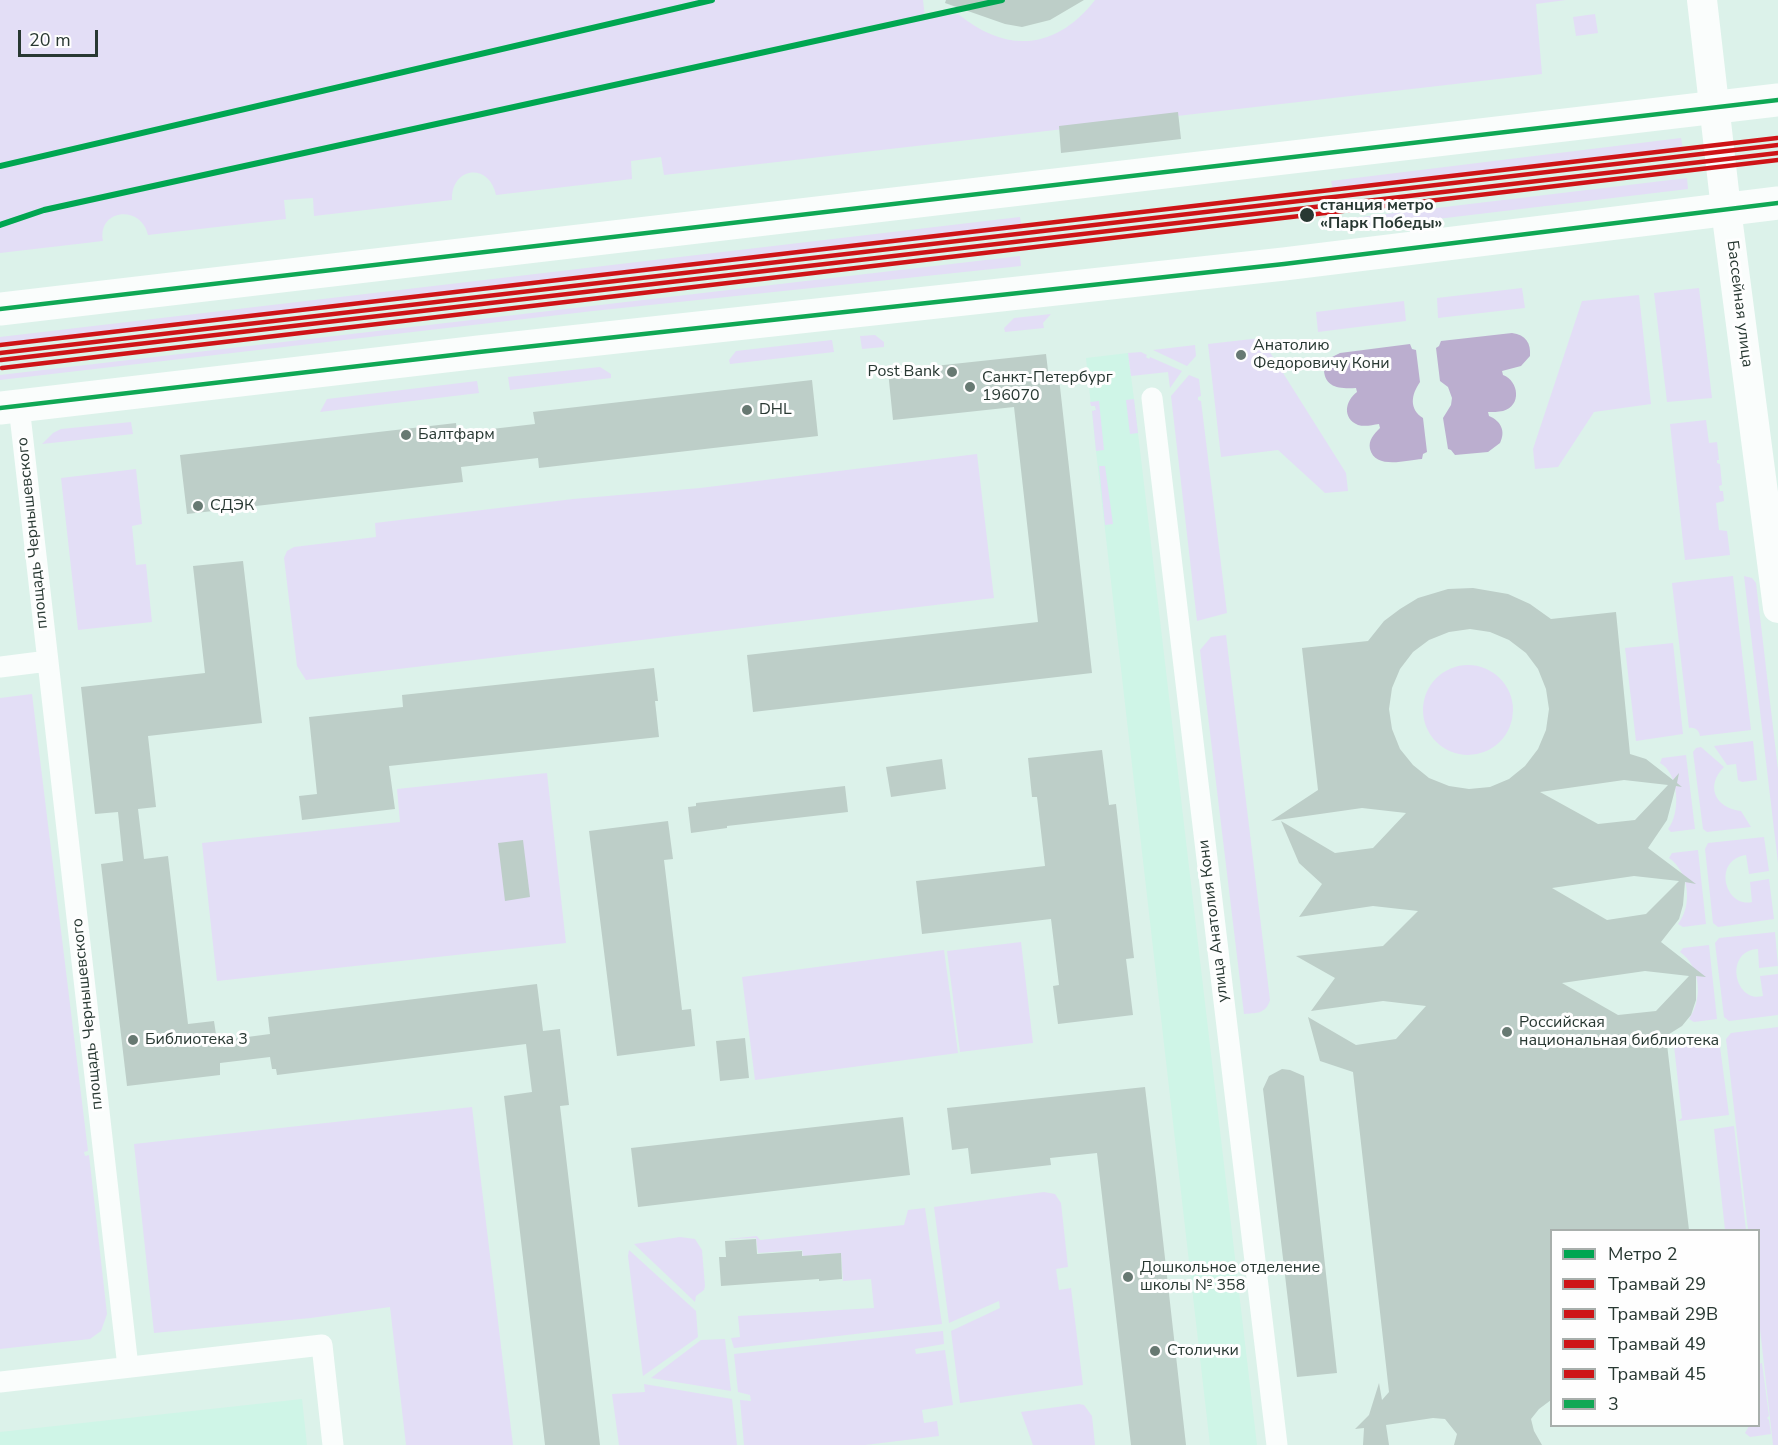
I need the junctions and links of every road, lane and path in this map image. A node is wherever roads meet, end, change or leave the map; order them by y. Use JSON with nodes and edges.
{"nodes":[{"id":1,"x":1702,"y":0,"type":"edge"},
{"id":2,"x":1778,"y":100,"type":"edge"},
{"id":3,"x":1714,"y":108,"type":"junction"},
{"id":4,"x":1778,"y":203,"type":"edge"},
{"id":5,"x":1726,"y":209,"type":"junction"},
{"id":6,"x":0,"y":309,"type":"edge"},
{"id":7,"x":1152,"y":398,"type":"dead end"},
{"id":8,"x":9,"y":407,"type":"edge"},
{"id":9,"x":1778,"y":609,"type":"edge"},
{"id":10,"x":48,"y":661,"type":"junction"},
{"id":11,"x":0,"y":667,"type":"edge"},
{"id":12,"x":128,"y":1368,"type":"junction"},
{"id":13,"x":0,"y":1382,"type":"edge"},
{"id":14,"x":333,"y":1445,"type":"edge"},
{"id":15,"x":1276,"y":1445,"type":"edge"}],
"edges":[{"from":1,"to":3,"type":"street","name":"Бассейная улица"},
{"from":2,"to":3,"type":"main road"},
{"from":3,"to":5,"type":"street","name":"Бассейная улица"},
{"from":3,"to":6,"type":"main road"},
{"from":4,"to":5,"type":"main road"},
{"from":5,"to":8,"type":"main road"},
{"from":5,"to":9,"type":"street","name":"Бассейная улица"},
{"from":7,"to":15,"type":"street","name":"улица Анатолия Кони"},
{"from":8,"to":10,"type":"street","name":"площадь Чернышевского"},
{"from":10,"to":11,"type":"street"},
{"from":10,"to":12,"type":"street","name":"площадь Чернышевского"},
{"from":12,"to":13,"type":"street"},
{"from":12,"to":14,"type":"street"}]}
